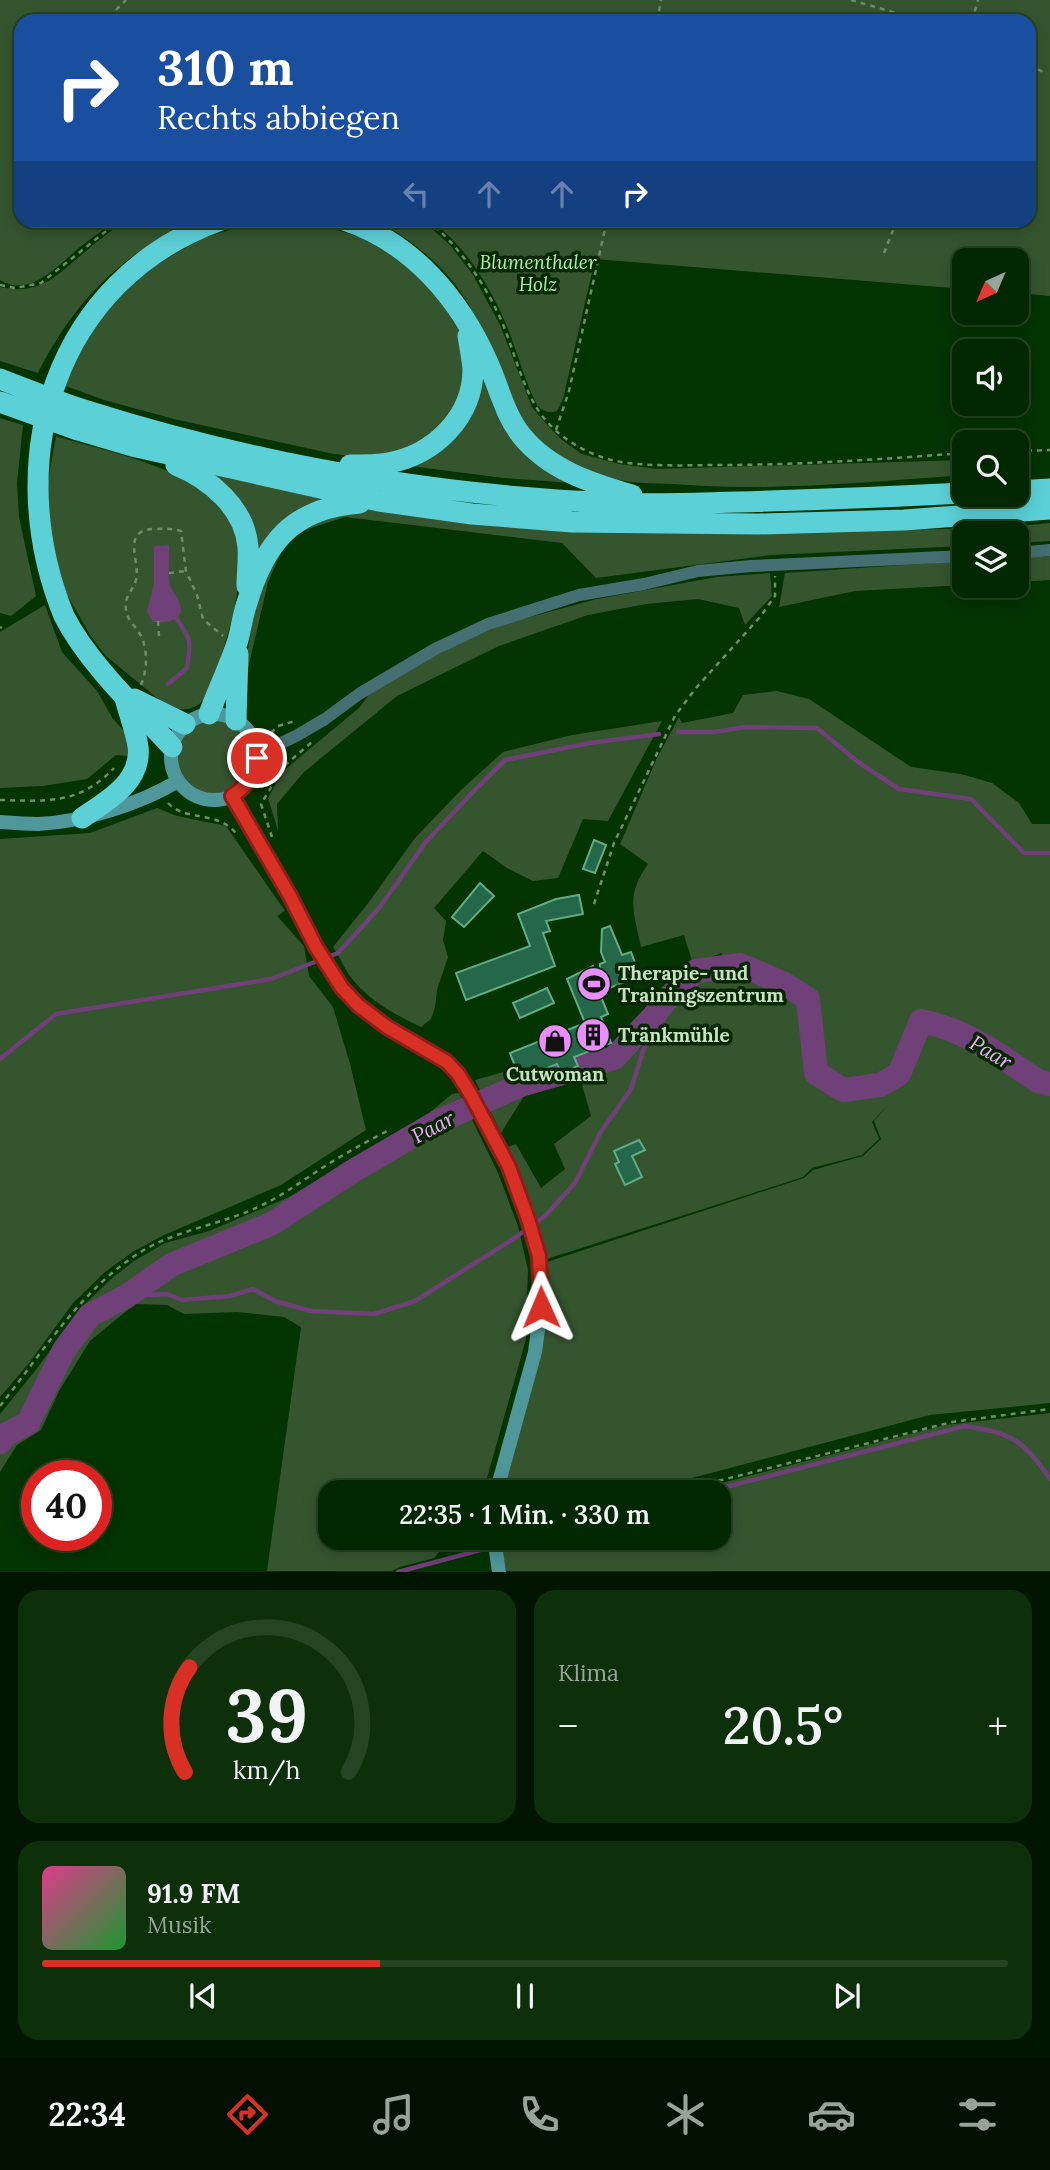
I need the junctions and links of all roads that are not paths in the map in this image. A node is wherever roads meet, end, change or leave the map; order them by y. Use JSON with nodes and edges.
{"nodes":[{"id":1,"x":202,"y":228,"type":"edge"},
{"id":2,"x":363,"y":228,"type":"edge"},
{"id":3,"x":466,"y":324,"type":"junction"},
{"id":4,"x":0,"y":379,"type":"edge"},
{"id":5,"x":0,"y":402,"type":"edge"},
{"id":6,"x":132,"y":446,"type":"junction"},
{"id":7,"x":308,"y":467,"type":"junction"},
{"id":8,"x":1050,"y":489,"type":"edge"},
{"id":9,"x":1029,"y":490,"type":"edge"},
{"id":10,"x":952,"y":494,"type":"edge"},
{"id":11,"x":379,"y":501,"type":"junction"},
{"id":12,"x":663,"y":504,"type":"junction"},
{"id":13,"x":1050,"y":509,"type":"edge"},
{"id":14,"x":1050,"y":550,"type":"edge"},
{"id":15,"x":1029,"y":552,"type":"edge"},
{"id":16,"x":952,"y":557,"type":"edge"},
{"id":17,"x":246,"y":607,"type":"junction"},
{"id":18,"x":238,"y":641,"type":"junction"},
{"id":19,"x":123,"y":693,"type":"junction"},
{"id":20,"x":209,"y":713,"type":"junction"},
{"id":21,"x":236,"y":720,"type":"junction"},
{"id":22,"x":185,"y":724,"type":"junction"},
{"id":23,"x":172,"y":747,"type":"junction"},
{"id":24,"x":257,"y":750,"type":"junction"},
{"id":25,"x":178,"y":780,"type":"junction"},
{"id":26,"x":232,"y":796,"type":"junction"},
{"id":27,"x":82,"y":818,"type":"junction"},
{"id":28,"x":0,"y":822,"type":"edge"},
{"id":29,"x":500,"y":1480,"type":"edge"},
{"id":30,"x":496,"y":1550,"type":"edge"},
{"id":31,"x":498,"y":1569,"type":"edge"}],
"edges":[{"from":1,"to":19,"type":"highway"},
{"from":2,"to":3,"type":"highway"},
{"from":3,"to":7,"type":"highway"},
{"from":3,"to":12,"type":"highway"},
{"from":4,"to":7,"type":"highway"},
{"from":5,"to":6,"type":"highway"},
{"from":6,"to":11,"type":"highway"},
{"from":6,"to":17,"type":"highway"},
{"from":7,"to":12,"type":"highway"},
{"from":8,"to":9,"type":"highway"},
{"from":10,"to":12,"type":"highway"},
{"from":11,"to":13,"type":"highway"},
{"from":11,"to":17,"type":"highway"},
{"from":14,"to":15,"type":"street"},
{"from":16,"to":24,"type":"street"},
{"from":17,"to":18,"type":"highway"},
{"from":18,"to":20,"type":"highway"},
{"from":18,"to":21,"type":"highway"},
{"from":19,"to":22,"type":"highway"},
{"from":19,"to":23,"type":"highway"},
{"from":19,"to":27,"type":"highway"},
{"from":20,"to":21,"type":"street"},
{"from":20,"to":22,"type":"street"},
{"from":21,"to":24,"type":"street"},
{"from":22,"to":23,"type":"street"},
{"from":23,"to":25,"type":"street"},
{"from":24,"to":26,"type":"street"},
{"from":25,"to":26,"type":"street"},
{"from":25,"to":27,"type":"street"},
{"from":26,"to":29,"type":"street"},
{"from":27,"to":28,"type":"street"},
{"from":30,"to":31,"type":"street"}]}
